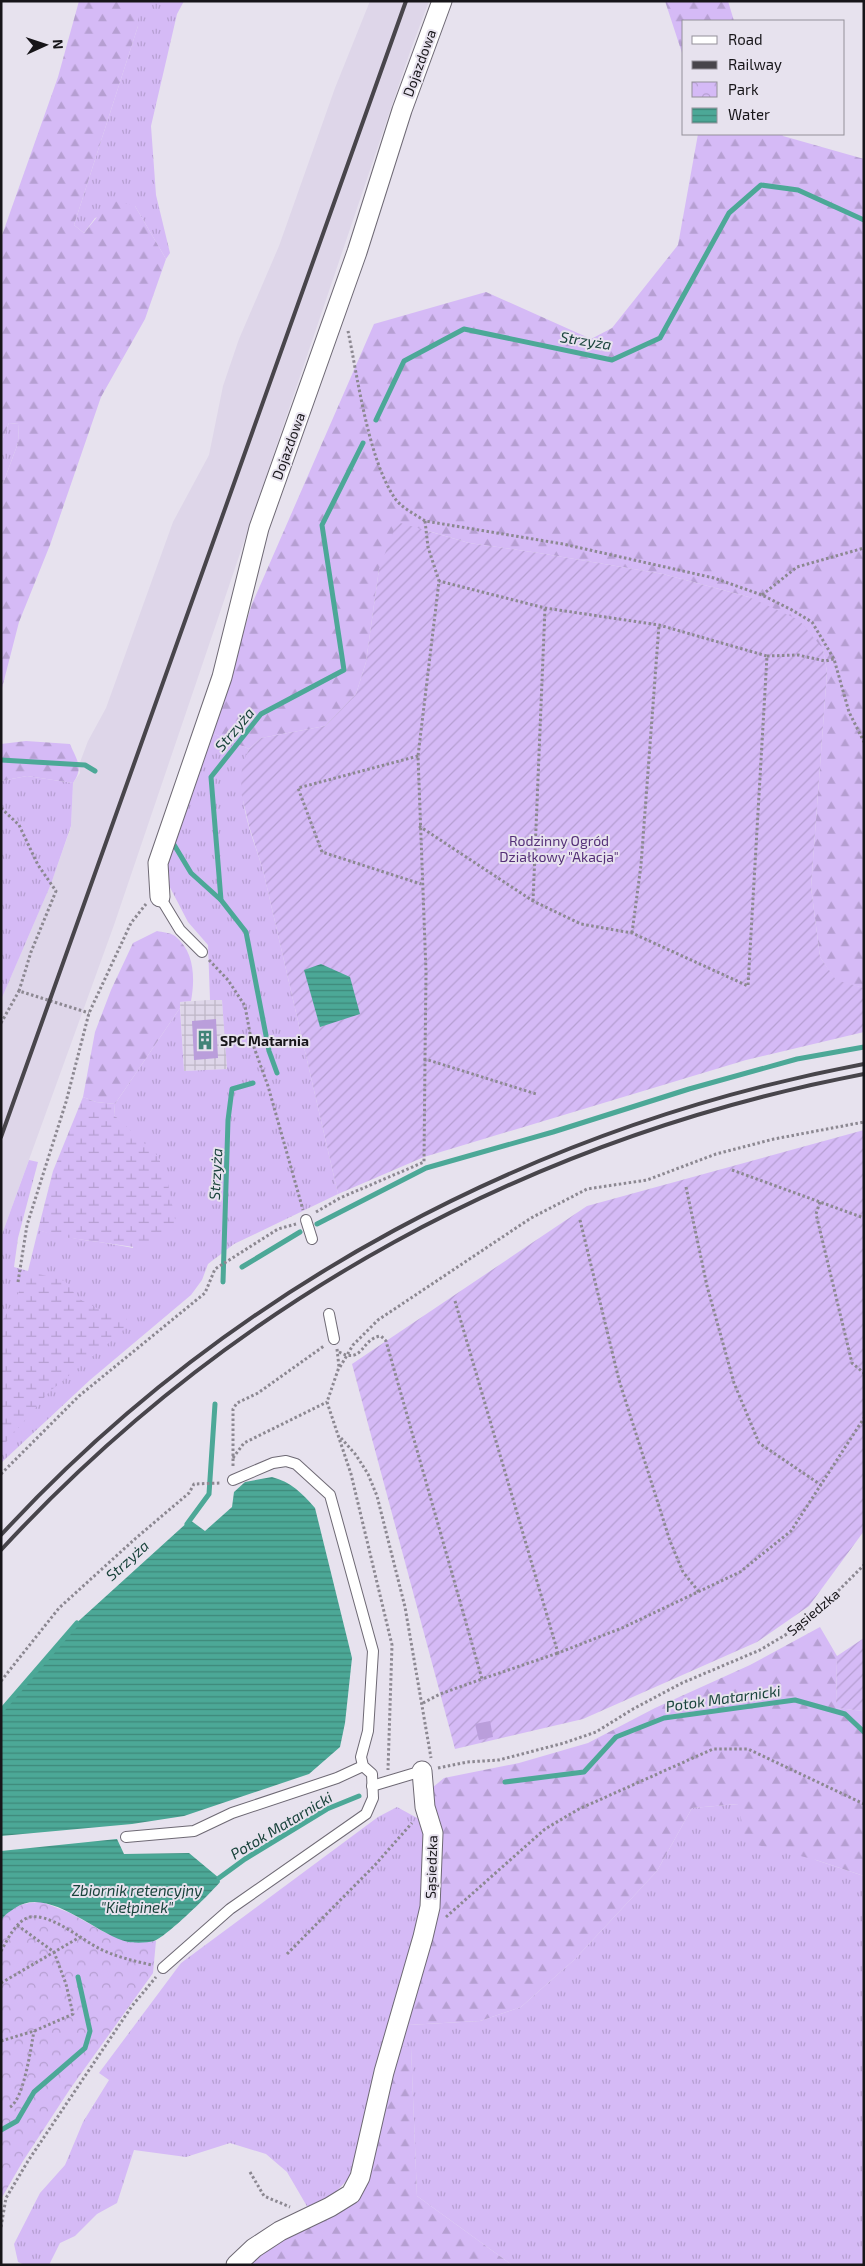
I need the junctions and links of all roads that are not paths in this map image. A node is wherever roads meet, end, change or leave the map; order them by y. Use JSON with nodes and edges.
{"nodes":[{"id":1,"x":442,"y":1,"type":"edge"},
{"id":2,"x":160,"y":897,"type":"joint"},
{"id":3,"x":202,"y":952,"type":"road end"},
{"id":4,"x":306,"y":1220,"type":"road end"},
{"id":5,"x":312,"y":1239,"type":"dead end"},
{"id":6,"x":329,"y":1314,"type":"dead end"},
{"id":7,"x":334,"y":1339,"type":"road end"},
{"id":8,"x":230,"y":1481,"type":"road end"},
{"id":9,"x":363,"y":1766,"type":"junction"},
{"id":10,"x":428,"y":1770,"type":"joint"},
{"id":11,"x":372,"y":1786,"type":"junction"},
{"id":12,"x":126,"y":1836,"type":"dead end"},
{"id":13,"x":164,"y":1968,"type":"road end"},
{"id":14,"x":236,"y":2265,"type":"edge"}],
"edges":[{"from":1,"to":2,"type":"street","name":"Dojazdowa"},
{"from":2,"to":3,"type":"lane"},
{"from":4,"to":5,"type":"lane"},
{"from":6,"to":7,"type":"lane"},
{"from":8,"to":9,"type":"lane"},
{"from":9,"to":11,"type":"lane"},
{"from":9,"to":12,"type":"lane"},
{"from":10,"to":11,"type":"lane"},
{"from":10,"to":14,"type":"street","name":"Sąsiedzka"},
{"from":11,"to":13,"type":"lane"}]}
